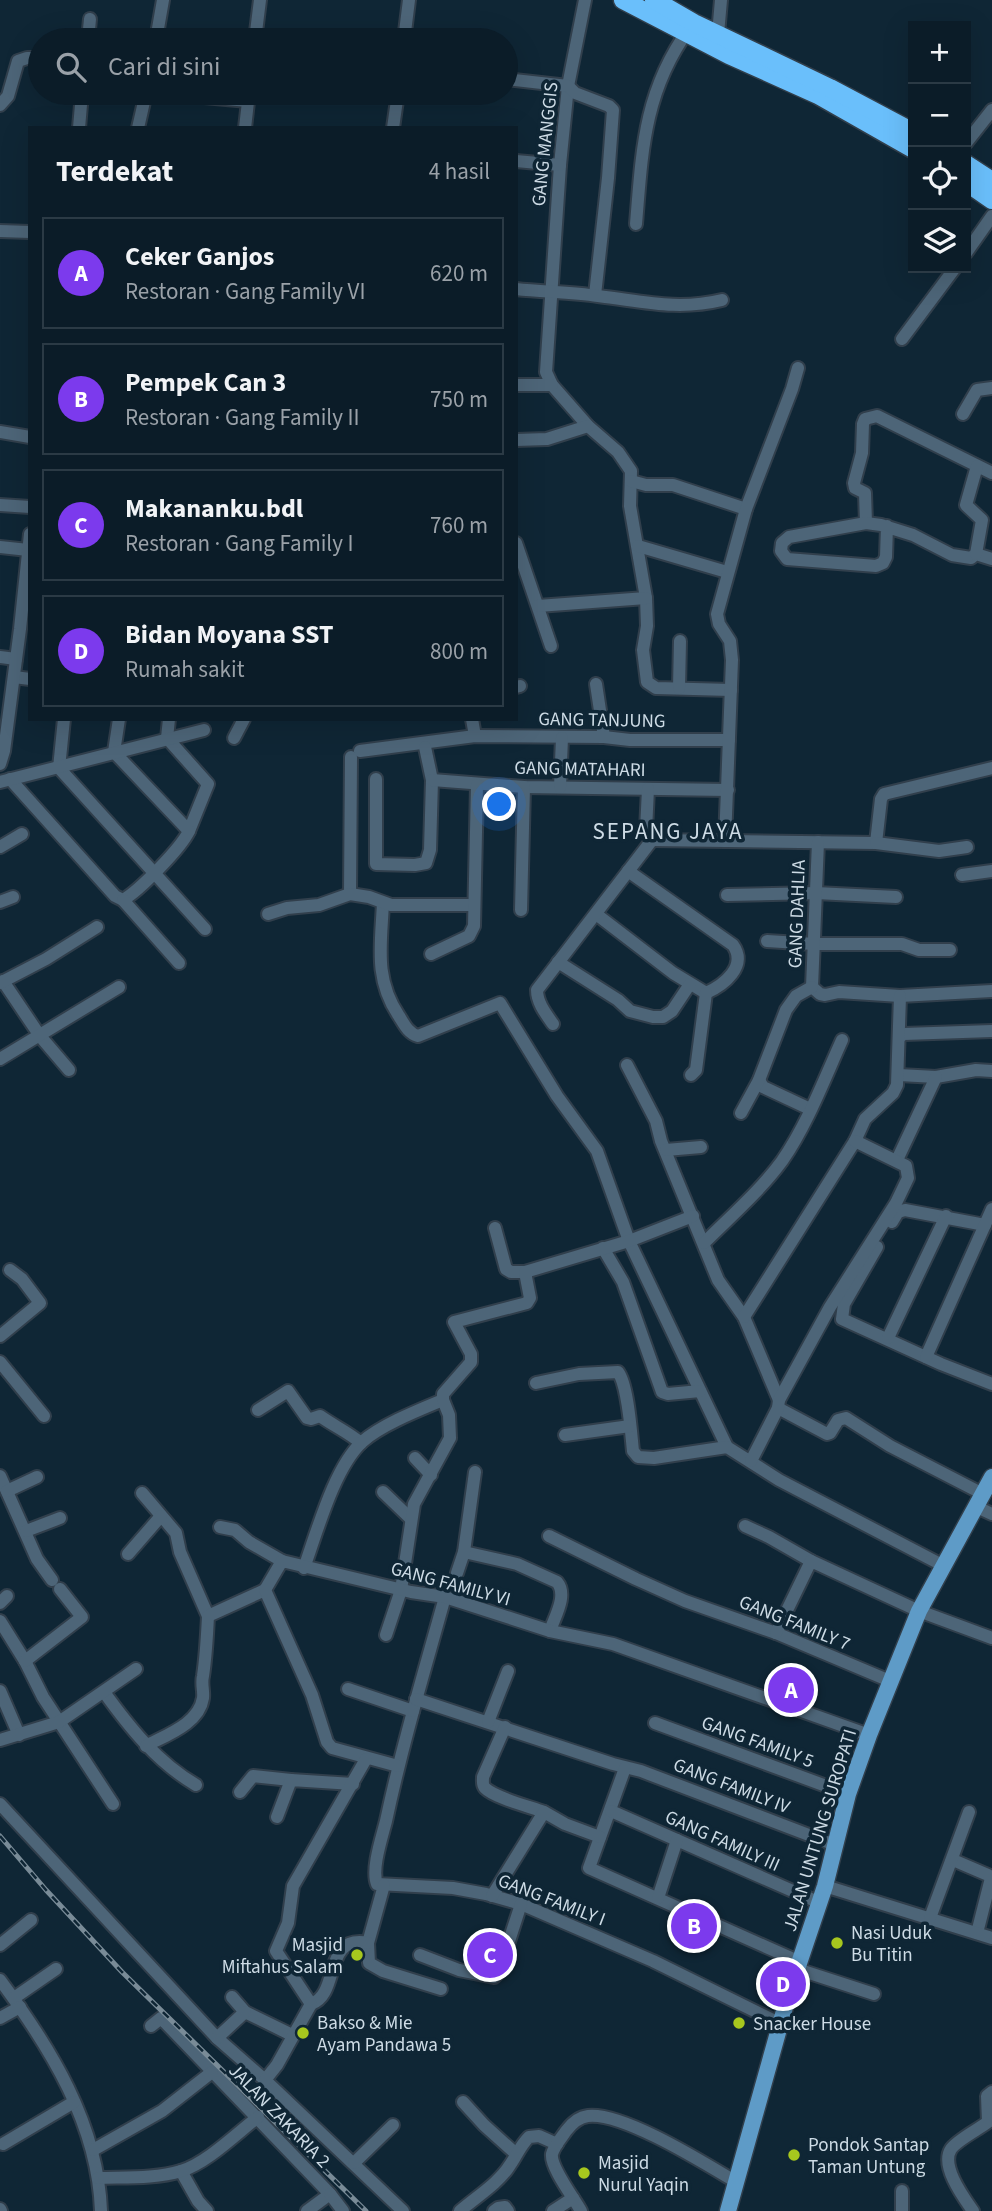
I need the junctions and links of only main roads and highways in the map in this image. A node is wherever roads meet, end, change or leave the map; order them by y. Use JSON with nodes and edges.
{"nodes":[{"id":1,"x":623,"y":0,"type":"edge"},
{"id":2,"x":662,"y":10,"type":"edge"},
{"id":3,"x":690,"y":28,"type":"junction"},
{"id":4,"x":908,"y":129,"type":"edge"},
{"id":5,"x":909,"y":147,"type":"edge"},
{"id":6,"x":971,"y":167,"type":"edge"},
{"id":7,"x":992,"y":181,"type":"edge"},
{"id":8,"x":971,"y":185,"type":"edge"},
{"id":9,"x":992,"y":200,"type":"edge"},
{"id":10,"x":992,"y":1477,"type":"edge"},
{"id":11,"x":728,"y":2211,"type":"edge"}],
"edges":[{"from":1,"to":2,"type":"highway"},
{"from":2,"to":3,"type":"highway"},
{"from":3,"to":4,"type":"highway"},
{"from":3,"to":5,"type":"highway"},
{"from":6,"to":7,"type":"highway"},
{"from":8,"to":9,"type":"highway"},
{"from":10,"to":11,"type":"main road","name":"JALAN UNTUNG SUROPATI"}]}
